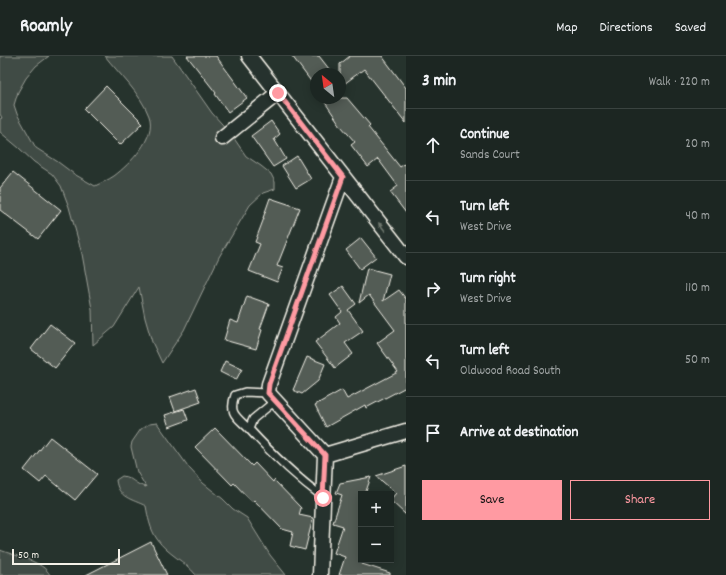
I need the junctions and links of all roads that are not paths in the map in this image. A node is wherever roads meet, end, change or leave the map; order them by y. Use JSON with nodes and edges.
{"nodes":[{"id":1,"x":249,"y":56,"type":"edge"},
{"id":2,"x":278,"y":93,"type":"junction"},
{"id":3,"x":222,"y":138,"type":"dead end"},
{"id":4,"x":343,"y":177,"type":"junction"},
{"id":5,"x":406,"y":258,"type":"edge"},
{"id":6,"x":272,"y":397,"type":"junction"},
{"id":7,"x":249,"y":429,"type":"junction"},
{"id":8,"x":406,"y":431,"type":"edge"},
{"id":9,"x":325,"y":455,"type":"junction"},
{"id":10,"x":323,"y":498,"type":"junction"},
{"id":11,"x":320,"y":575,"type":"edge"}],
"edges":[{"from":1,"to":2,"type":"street"},
{"from":2,"to":3,"type":"street"},
{"from":2,"to":4,"type":"street"},
{"from":5,"to":4,"type":"street","one_way":true},
{"from":4,"to":6,"type":"street"},
{"from":6,"to":7,"type":"lane"},
{"from":6,"to":7,"type":"lane"},
{"from":6,"to":9,"type":"street"},
{"from":7,"to":10,"type":"lane"},
{"from":8,"to":9,"type":"street"},
{"from":9,"to":10,"type":"street"},
{"from":10,"to":11,"type":"street"}]}
